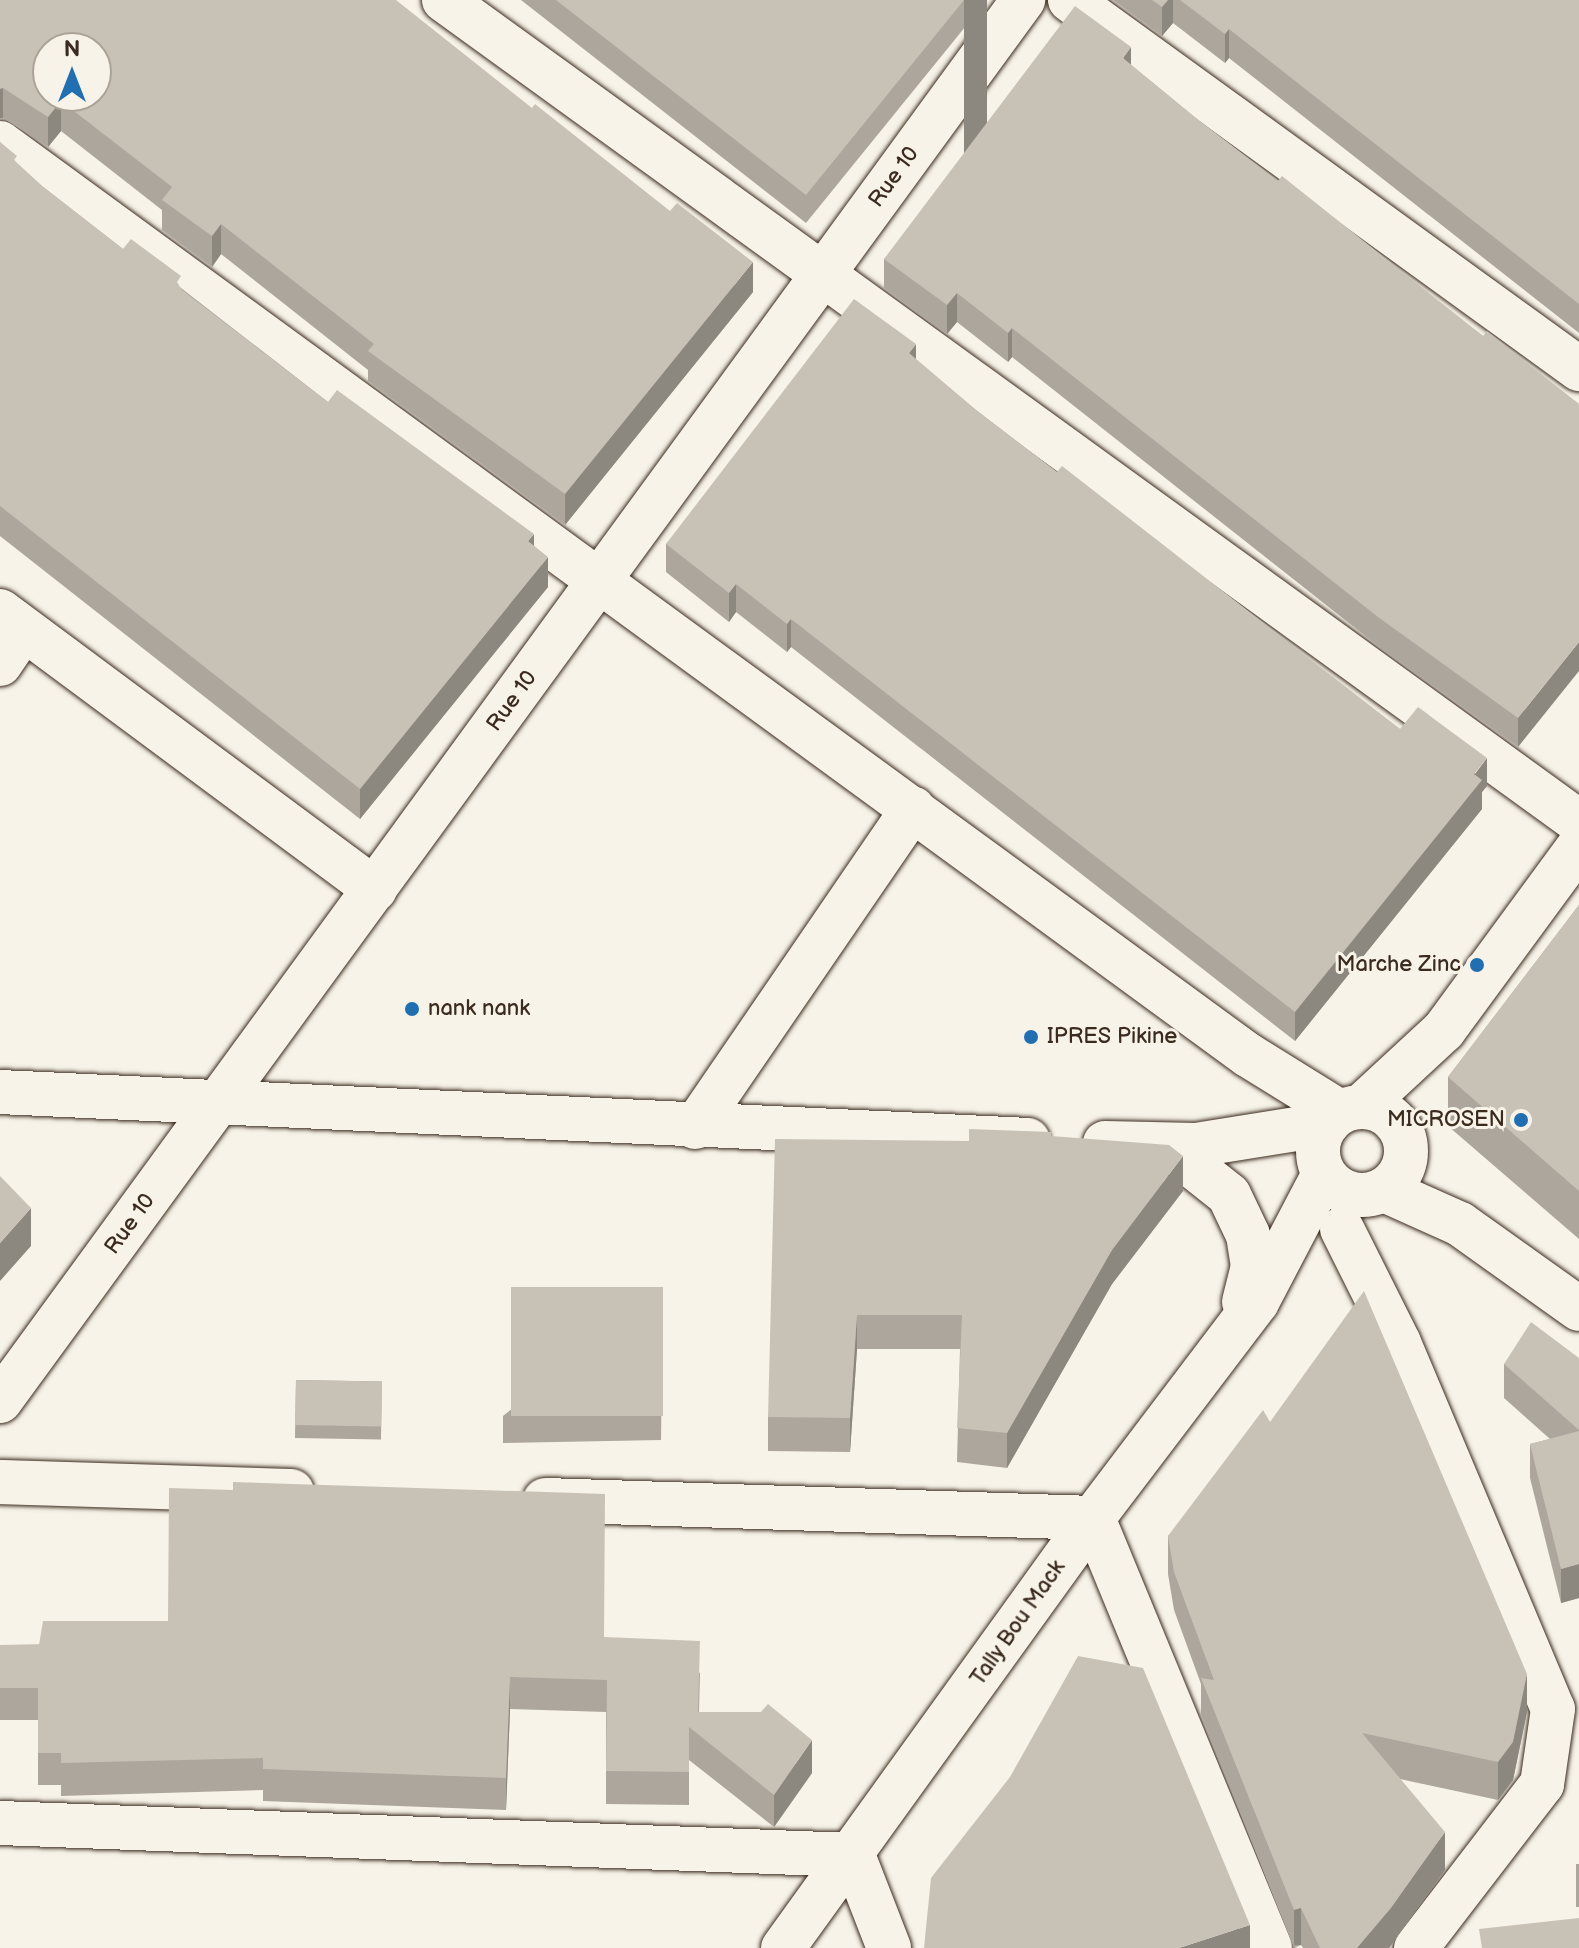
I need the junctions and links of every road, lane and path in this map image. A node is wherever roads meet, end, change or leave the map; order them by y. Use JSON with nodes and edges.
{"nodes":[{"id":1,"x":444,"y":0,"type":"edge"},
{"id":2,"x":1023,"y":0,"type":"edge"},
{"id":3,"x":1070,"y":0,"type":"edge"},
{"id":4,"x":0,"y":143,"type":"edge"},
{"id":5,"x":823,"y":274,"type":"junction"},
{"id":6,"x":1579,"y":369,"type":"edge"},
{"id":7,"x":601,"y":579,"type":"junction"},
{"id":8,"x":12,"y":620,"type":"edge"},
{"id":9,"x":0,"y":664,"type":"edge"},
{"id":10,"x":913,"y":809,"type":"junction"},
{"id":11,"x":1579,"y":822,"type":"edge"},
{"id":12,"x":1579,"y":846,"type":"edge"},
{"id":13,"x":375,"y":890,"type":"junction"},
{"id":14,"x":1444,"y":1030,"type":"junction"},
{"id":15,"x":0,"y":1092,"type":"edge"},
{"id":16,"x":218,"y":1104,"type":"junction"},
{"id":17,"x":1343,"y":1114,"type":"junction"},
{"id":18,"x":695,"y":1127,"type":"junction"},
{"id":19,"x":1181,"y":1145,"type":"junction"},
{"id":20,"x":1407,"y":1145,"type":"junction"},
{"id":21,"x":1322,"y":1171,"type":"junction"},
{"id":22,"x":1365,"y":1205,"type":"junction"},
{"id":23,"x":1460,"y":1224,"type":"junction"},
{"id":24,"x":1579,"y":1309,"type":"edge"},
{"id":25,"x":1247,"y":1315,"type":"junction"},
{"id":26,"x":0,"y":1401,"type":"edge"},
{"id":27,"x":0,"y":1482,"type":"edge"},
{"id":28,"x":333,"y":1493,"type":"edge"},
{"id":29,"x":507,"y":1498,"type":"edge"},
{"id":30,"x":1093,"y":1518,"type":"junction"},
{"id":31,"x":1566,"y":1722,"type":"edge"},
{"id":32,"x":0,"y":1823,"type":"edge"},
{"id":33,"x":853,"y":1855,"type":"junction"},
{"id":34,"x":783,"y":1948,"type":"edge"},
{"id":35,"x":889,"y":1948,"type":"edge"},
{"id":36,"x":1270,"y":1948,"type":"edge"},
{"id":37,"x":1416,"y":1948,"type":"edge"}],
"edges":[{"from":1,"to":5,"type":"street"},
{"from":2,"to":5,"type":"street","name":"Rue 10"},
{"from":3,"to":6,"type":"street"},
{"from":4,"to":7,"type":"street"},
{"from":5,"to":7,"type":"street","name":"Rue 10"},
{"from":5,"to":11,"type":"street"},
{"from":7,"to":10,"type":"street"},
{"from":7,"to":13,"type":"street","name":"Rue 10"},
{"from":8,"to":9,"type":"street"},
{"from":8,"to":13,"type":"street"},
{"from":10,"to":17,"type":"street"},
{"from":10,"to":18,"type":"street"},
{"from":12,"to":14,"type":"street"},
{"from":13,"to":16,"type":"street","name":"Rue 10"},
{"from":14,"to":17,"type":"street"},
{"from":14,"to":20,"type":"street"},
{"from":15,"to":16,"type":"street"},
{"from":16,"to":18,"type":"street"},
{"from":16,"to":26,"type":"street","name":"Rue 10"},
{"from":17,"to":19,"type":"street"},
{"from":17,"to":20,"type":"street"},
{"from":17,"to":21,"type":"street"},
{"from":18,"to":19,"type":"street"},
{"from":19,"to":21,"type":"street"},
{"from":19,"to":25,"type":"street"},
{"from":20,"to":22,"type":"street"},
{"from":20,"to":23,"type":"street"},
{"from":21,"to":22,"type":"street"},
{"from":21,"to":25,"type":"street","name":"Tally Bou Mack"},
{"from":22,"to":23,"type":"street"},
{"from":22,"to":25,"type":"street","name":"Tally Bou Mack"},
{"from":22,"to":31,"type":"street"},
{"from":23,"to":24,"type":"street"},
{"from":25,"to":30,"type":"street","name":"Tally Bou Mack"},
{"from":27,"to":28,"type":"street"},
{"from":29,"to":30,"type":"street"},
{"from":30,"to":33,"type":"street","name":"Tally Bou Mack"},
{"from":30,"to":36,"type":"street"},
{"from":31,"to":37,"type":"street"},
{"from":32,"to":33,"type":"street"},
{"from":33,"to":34,"type":"street","name":"Tally Bou Mack"},
{"from":33,"to":35,"type":"street"}]}
